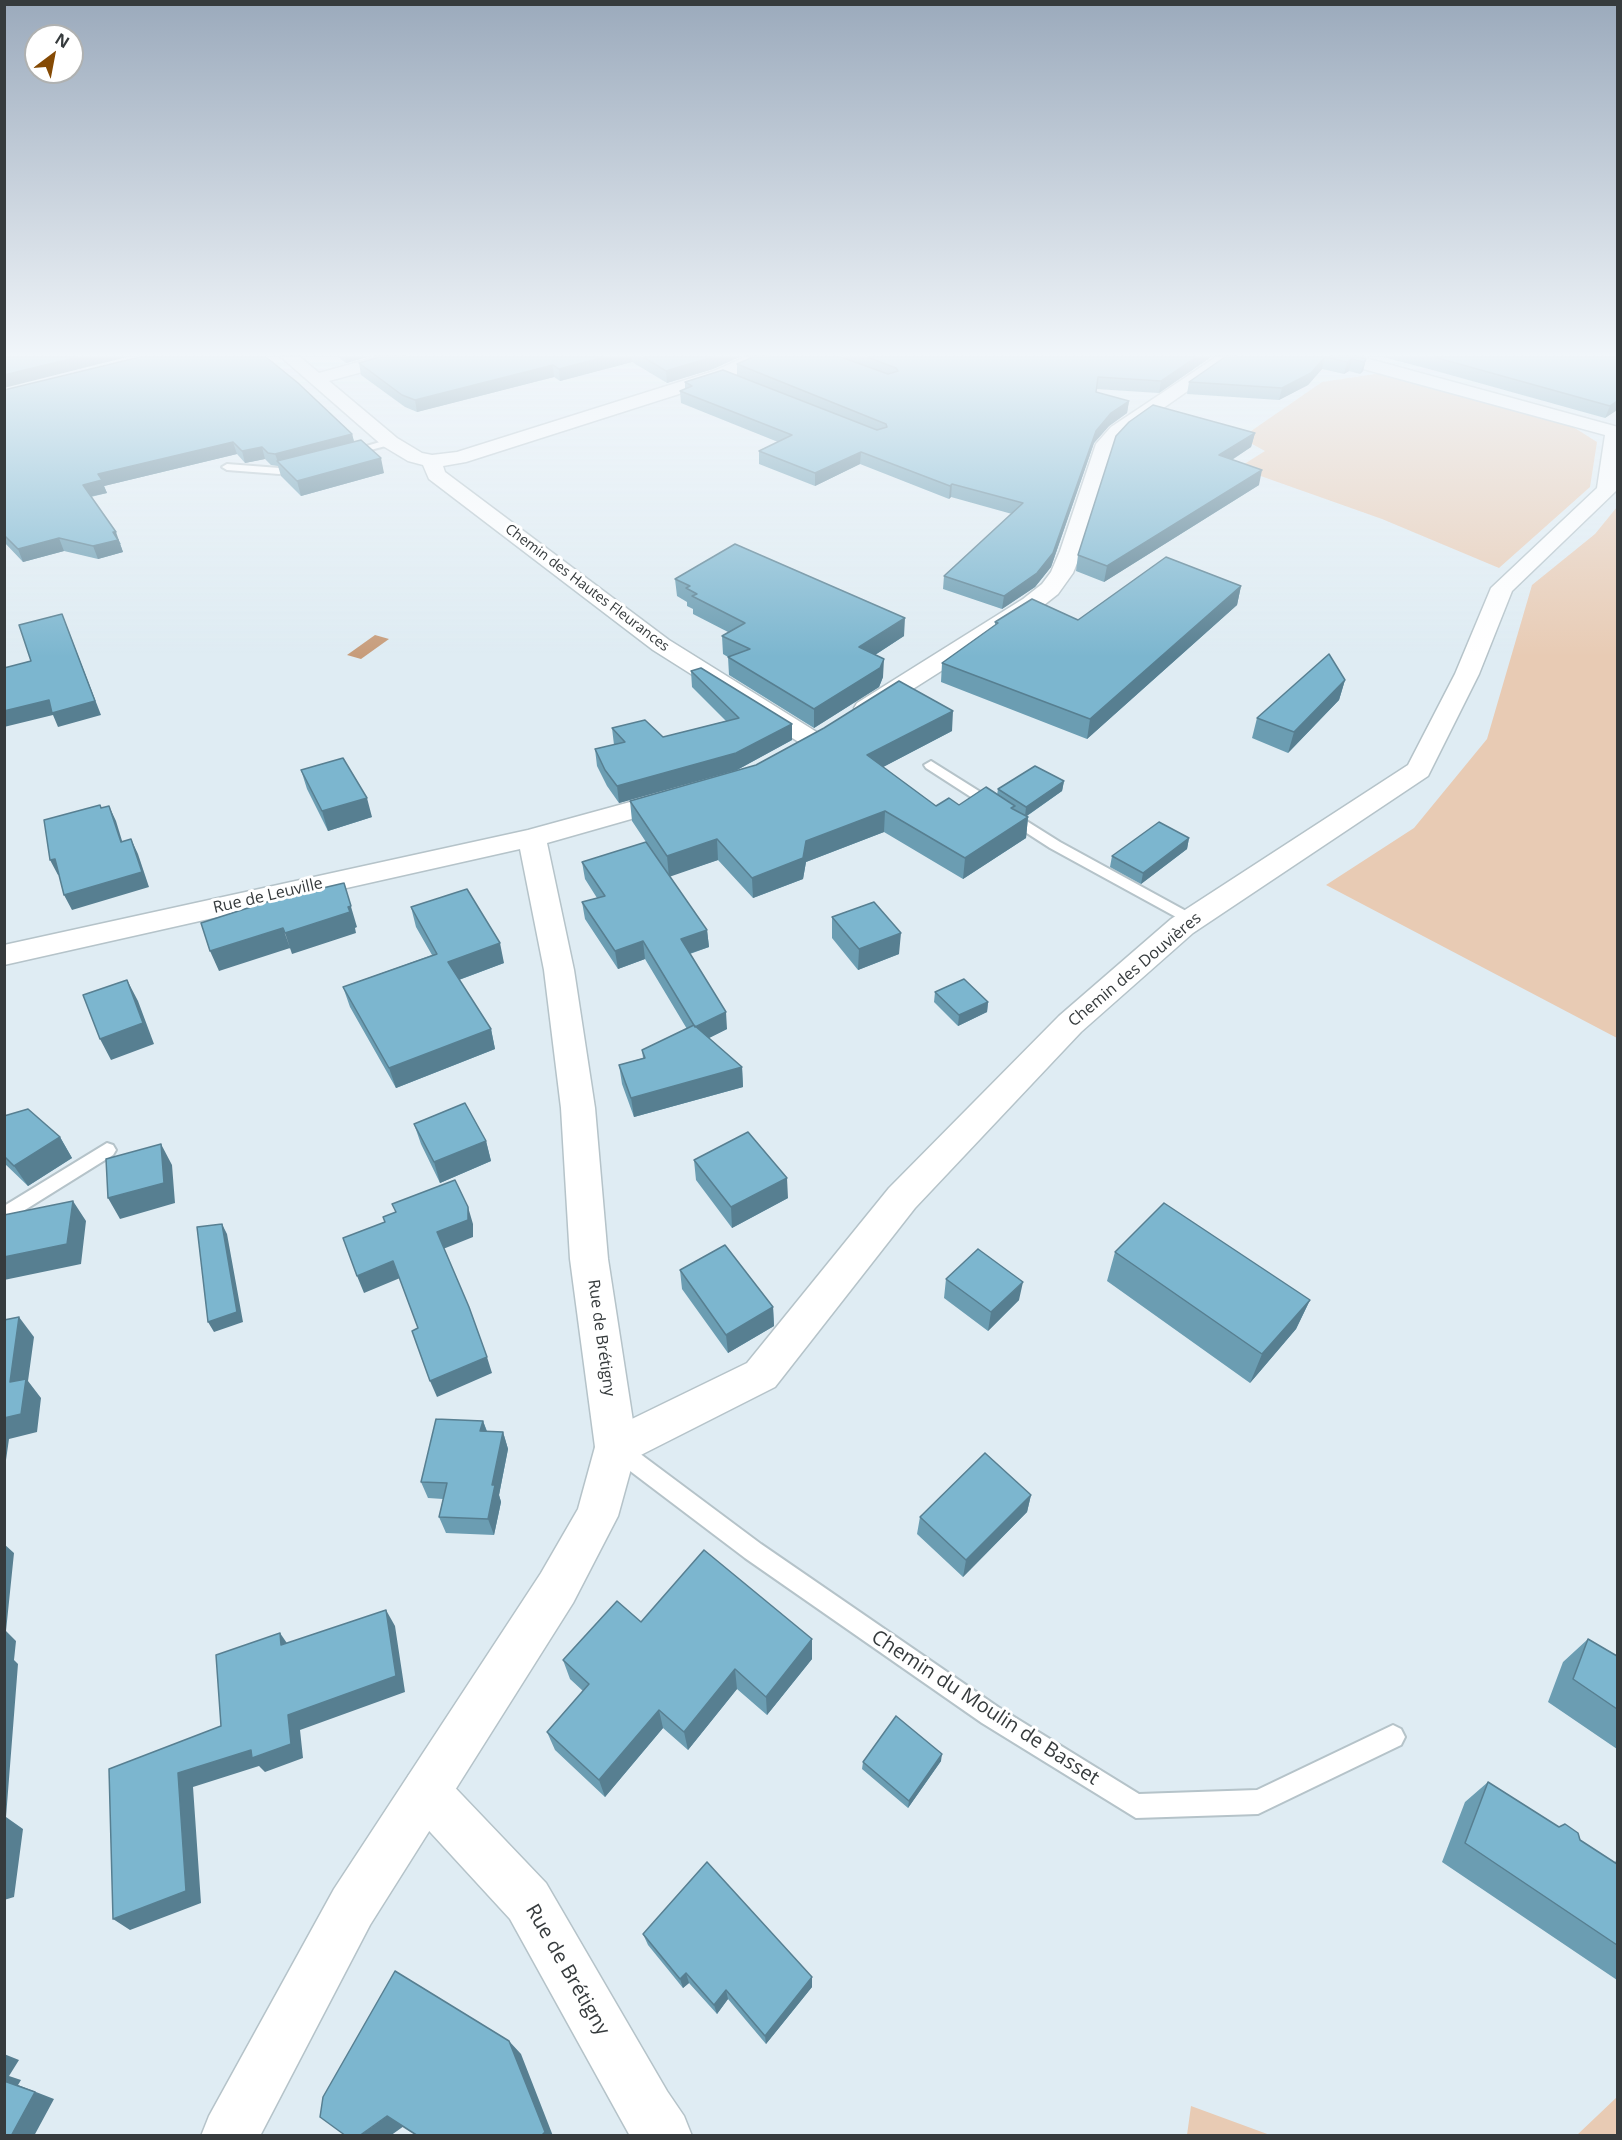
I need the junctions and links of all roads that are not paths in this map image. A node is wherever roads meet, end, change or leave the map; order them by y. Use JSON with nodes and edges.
{"nodes":[{"id":1,"x":415,"y":457,"type":"edge"},
{"id":2,"x":463,"y":457,"type":"edge"},
{"id":3,"x":1100,"y":457,"type":"edge"},
{"id":4,"x":1613,"y":457,"type":"edge"},
{"id":5,"x":432,"y":461,"type":"junction"},
{"id":6,"x":312,"y":462,"type":"edge"},
{"id":7,"x":227,"y":467,"type":"dead end"},
{"id":8,"x":931,"y":765,"type":"dead end"},
{"id":9,"x":690,"y":793,"type":"edge"},
{"id":10,"x":532,"y":838,"type":"junction"},
{"id":11,"x":1192,"y":920,"type":"junction"},
{"id":12,"x":4,"y":955,"type":"edge"},
{"id":13,"x":107,"y":1150,"type":"dead end"},
{"id":14,"x":4,"y":1216,"type":"edge"},
{"id":15,"x":616,"y":1447,"type":"junction"},
{"id":16,"x":1393,"y":1737,"type":"dead end"},
{"id":17,"x":426,"y":1792,"type":"junction"},
{"id":18,"x":229,"y":2136,"type":"edge"},
{"id":19,"x":664,"y":2136,"type":"edge"}],
"edges":[{"from":1,"to":5,"type":"street"},
{"from":2,"to":5,"type":"street"},
{"from":3,"to":5,"type":"street","name":"Chemin des Hautes Fleurances"},
{"from":4,"to":11,"type":"street","name":"Chemin des Douvières"},
{"from":6,"to":7,"type":"lane"},
{"from":8,"to":11,"type":"lane"},
{"from":9,"to":10,"type":"street","name":"Rue de Leuville"},
{"from":10,"to":12,"type":"street","name":"Rue de Leuville"},
{"from":10,"to":15,"type":"street","name":"Rue de Brétigny"},
{"from":11,"to":15,"type":"street","name":"Chemin des Douvières"},
{"from":13,"to":14,"type":"lane"},
{"from":15,"to":16,"type":"lane","name":"Chemin du Moulin de Basset"},
{"from":15,"to":17,"type":"street","name":"Rue de Brétigny"},
{"from":17,"to":18,"type":"street","name":"Rue de Brétigny"},
{"from":17,"to":19,"type":"street","name":"Rue de Brétigny"}]}
